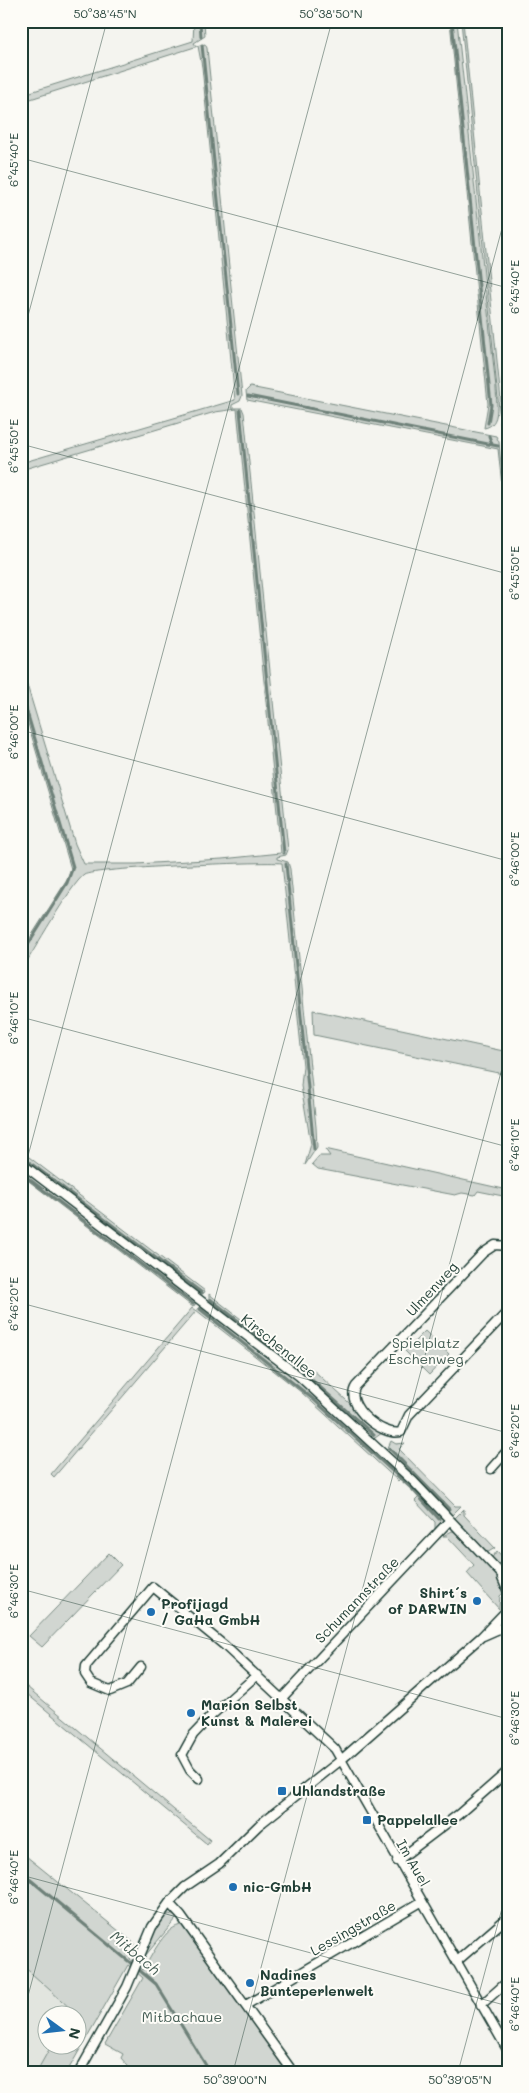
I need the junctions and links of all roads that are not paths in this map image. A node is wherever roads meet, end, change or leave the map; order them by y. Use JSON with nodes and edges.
{"nodes":[{"id":1,"x":21,"y":1163,"type":"edge"},
{"id":2,"x":508,"y":1246,"type":"edge"},
{"id":3,"x":508,"y":1311,"type":"edge"},
{"id":4,"x":508,"y":1450,"type":"edge"},
{"id":5,"x":491,"y":1469,"type":"dead end"},
{"id":6,"x":450,"y":1520,"type":"junction"},
{"id":7,"x":500,"y":1574,"type":"junction"},
{"id":8,"x":508,"y":1581,"type":"edge"},
{"id":9,"x":508,"y":1592,"type":"edge"},
{"id":10,"x":507,"y":1611,"type":"edge"},
{"id":11,"x":508,"y":1625,"type":"edge"},
{"id":12,"x":482,"y":1637,"type":"junction"},
{"id":13,"x":141,"y":1666,"type":"dead end"},
{"id":14,"x":257,"y":1675,"type":"junction"},
{"id":15,"x":282,"y":1698,"type":"junction"},
{"id":16,"x":341,"y":1760,"type":"junction"},
{"id":17,"x":508,"y":1771,"type":"edge"},
{"id":18,"x":199,"y":1779,"type":"dead end"},
{"id":19,"x":397,"y":1860,"type":"junction"},
{"id":20,"x":421,"y":1902,"type":"junction"},
{"id":21,"x":169,"y":1903,"type":"junction"},
{"id":22,"x":508,"y":1917,"type":"edge"},
{"id":23,"x":456,"y":1962,"type":"junction"},
{"id":24,"x":508,"y":1980,"type":"edge"},
{"id":25,"x":481,"y":2004,"type":"junction"},
{"id":26,"x":246,"y":2005,"type":"junction"},
{"id":27,"x":507,"y":2046,"type":"edge"},
{"id":28,"x":79,"y":2072,"type":"edge"},
{"id":29,"x":293,"y":2072,"type":"edge"}],
"edges":[{"from":1,"to":6,"type":"street","name":"Kirschenallee"},
{"from":2,"to":3,"type":"street","name":"Ulmenweg"},
{"from":4,"to":5,"type":"street"},
{"from":6,"to":7,"type":"street","name":"Kirschenallee"},
{"from":6,"to":15,"type":"street","name":"Schumannstraße"},
{"from":7,"to":8,"type":"street","name":"Kirschenallee"},
{"from":7,"to":9,"type":"street","name":"Kirschenallee"},
{"from":10,"to":12,"type":"street"},
{"from":11,"to":12,"type":"street"},
{"from":12,"to":16,"type":"street"},
{"from":13,"to":14,"type":"street","name":"Im Auel"},
{"from":14,"to":15,"type":"street","name":"Im Auel"},
{"from":14,"to":18,"type":"street"},
{"from":15,"to":16,"type":"street","name":"Im Auel"},
{"from":16,"to":19,"type":"street","name":"Im Auel"},
{"from":16,"to":21,"type":"street"},
{"from":17,"to":19,"type":"street"},
{"from":19,"to":20,"type":"street","name":"Im Auel"},
{"from":20,"to":23,"type":"street","name":"Im Auel"},
{"from":20,"to":26,"type":"street","name":"Lessingstraße"},
{"from":21,"to":26,"type":"street"},
{"from":21,"to":28,"type":"street"},
{"from":22,"to":23,"type":"street"},
{"from":23,"to":25,"type":"street","name":"Im Auel"},
{"from":24,"to":25,"type":"street"},
{"from":25,"to":27,"type":"street","name":"Im Auel"},
{"from":26,"to":29,"type":"street"}]}
